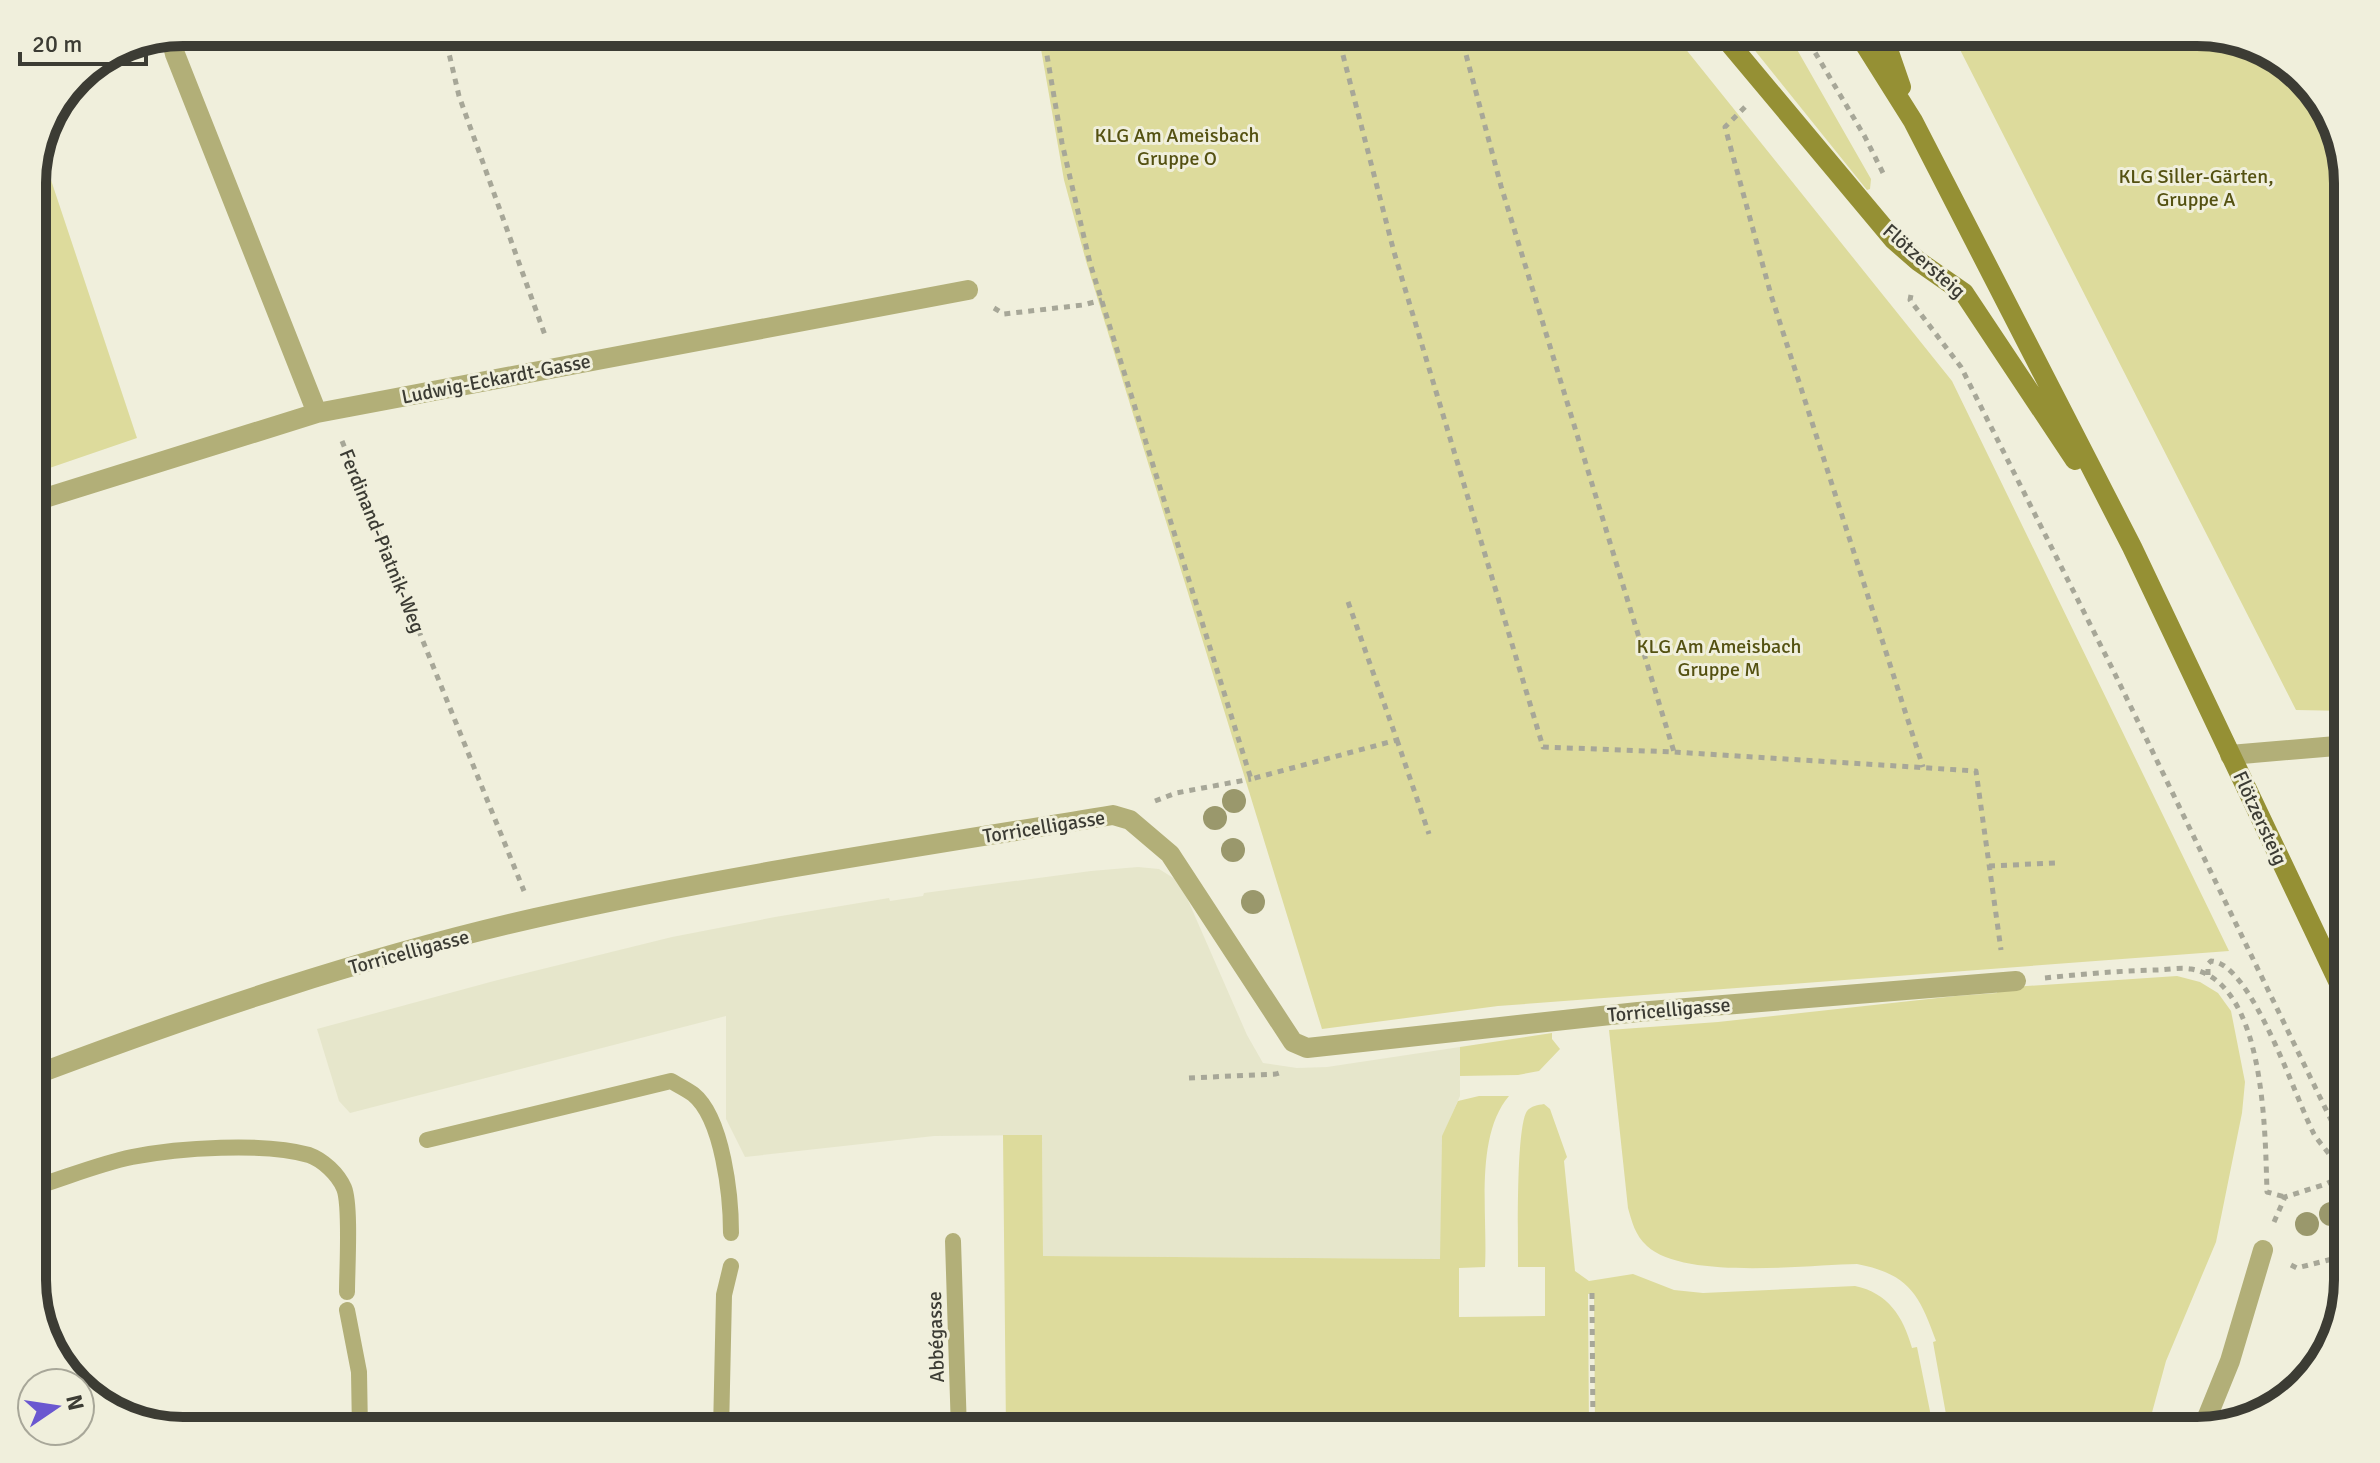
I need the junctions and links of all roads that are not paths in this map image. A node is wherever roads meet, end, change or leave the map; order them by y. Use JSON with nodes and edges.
{"nodes":[{"id":1,"x":1732,"y":46,"type":"edge"},
{"id":2,"x":1866,"y":46,"type":"edge"},
{"id":3,"x":1887,"y":46,"type":"edge"},
{"id":4,"x":173,"y":47,"type":"edge"},
{"id":5,"x":1913,"y":121,"type":"junction"},
{"id":6,"x":968,"y":290,"type":"road end"},
{"id":7,"x":317,"y":413,"type":"junction"},
{"id":8,"x":46,"y":498,"type":"edge"},
{"id":9,"x":2132,"y":547,"type":"junction"},
{"id":10,"x":2334,"y":746,"type":"edge"},
{"id":11,"x":2230,"y":755,"type":"junction"},
{"id":12,"x":2334,"y":973,"type":"edge"},
{"id":13,"x":2011,"y":981,"type":"road end"},
{"id":14,"x":46,"y":1071,"type":"edge"},
{"id":15,"x":427,"y":1140,"type":"dead end"},
{"id":16,"x":46,"y":1184,"type":"edge"},
{"id":17,"x":731,"y":1233,"type":"dead end"},
{"id":18,"x":953,"y":1241,"type":"dead end"},
{"id":19,"x":2263,"y":1250,"type":"road end"},
{"id":20,"x":731,"y":1266,"type":"dead end"},
{"id":21,"x":347,"y":1292,"type":"dead end"},
{"id":22,"x":347,"y":1310,"type":"dead end"},
{"id":23,"x":2208,"y":1416,"type":"edge"},
{"id":24,"x":360,"y":1417,"type":"edge"},
{"id":25,"x":721,"y":1417,"type":"edge"},
{"id":26,"x":959,"y":1417,"type":"edge"}],
"edges":[{"from":1,"to":9,"type":"main road","name":"Flötzersteig"},
{"from":2,"to":5,"type":"main road","name":"Flötzersteig"},
{"from":3,"to":5,"type":"main road"},
{"from":4,"to":7,"type":"street"},
{"from":5,"to":9,"type":"main road","name":"Flötzersteig"},
{"from":6,"to":7,"type":"street","name":"Ludwig-Eckardt-Gasse"},
{"from":7,"to":8,"type":"street","name":"Ludwig-Eckardt-Gasse"},
{"from":9,"to":11,"type":"main road","name":"Flötzersteig"},
{"from":10,"to":11,"type":"street"},
{"from":11,"to":12,"type":"main road","name":"Flötzersteig"},
{"from":13,"to":14,"type":"street","name":"Torricelligasse"},
{"from":15,"to":17,"type":"lane"},
{"from":16,"to":21,"type":"lane"},
{"from":18,"to":26,"type":"lane","name":"Abbégasse"},
{"from":19,"to":23,"type":"street"},
{"from":20,"to":25,"type":"lane"},
{"from":22,"to":24,"type":"lane"}]}
